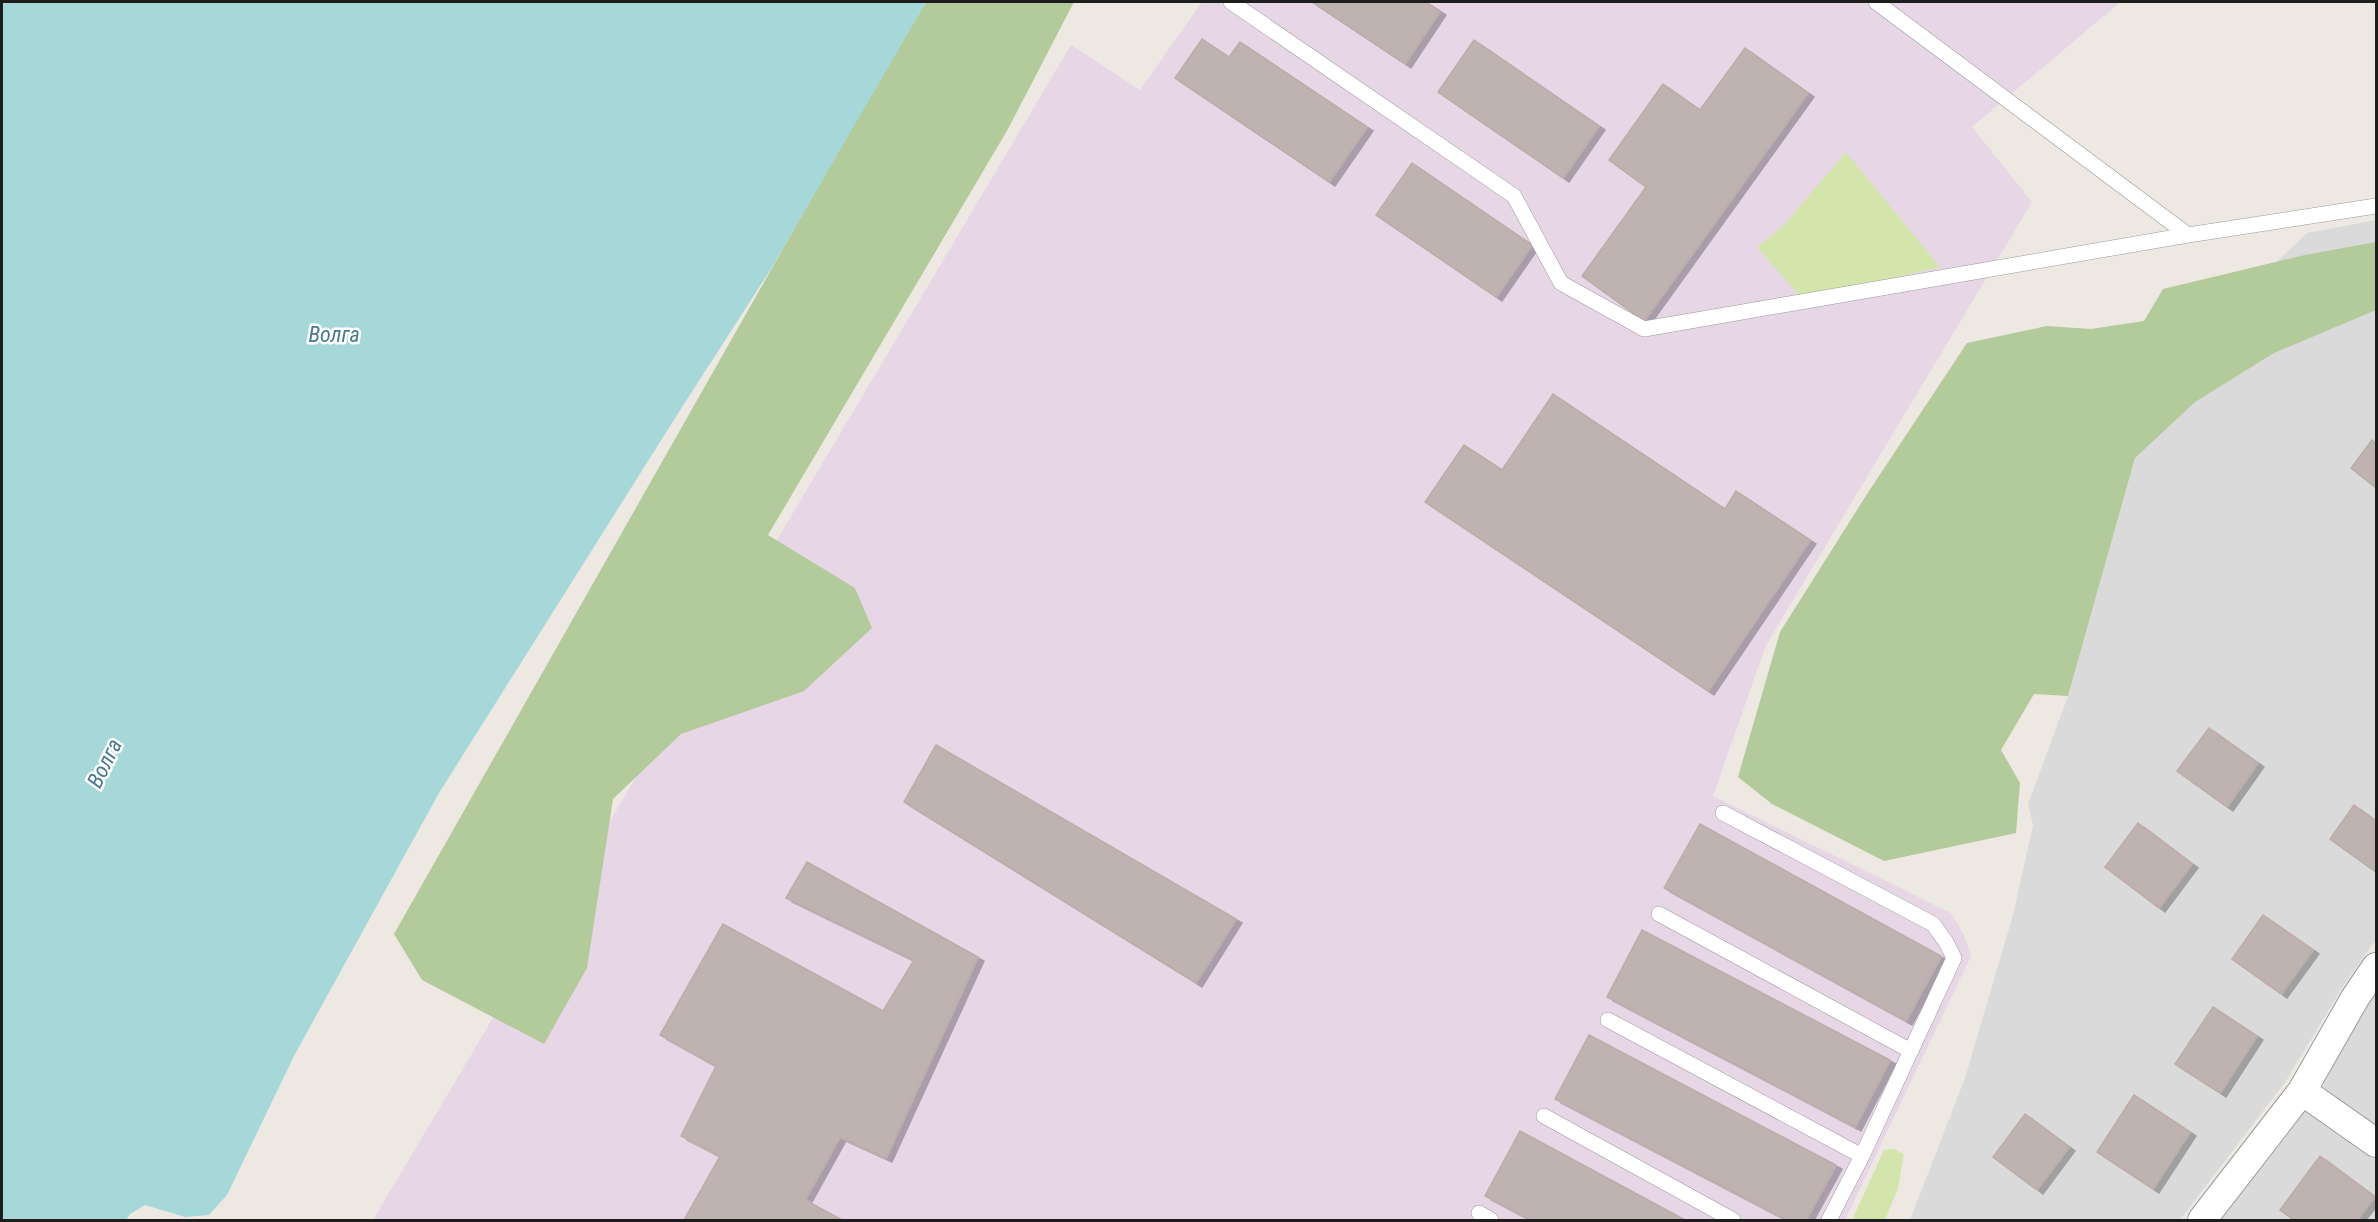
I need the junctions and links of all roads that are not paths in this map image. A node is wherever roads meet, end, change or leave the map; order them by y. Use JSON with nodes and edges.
{"nodes":[{"id":1,"x":1231,"y":2,"type":"edge"},
{"id":2,"x":1876,"y":2,"type":"edge"},
{"id":3,"x":2376,"y":206,"type":"edge"},
{"id":4,"x":2188,"y":235,"type":"junction"},
{"id":5,"x":1723,"y":813,"type":"dead end"},
{"id":6,"x":1659,"y":914,"type":"dead end"},
{"id":7,"x":2376,"y":967,"type":"edge"},
{"id":8,"x":1608,"y":1020,"type":"dead end"},
{"id":9,"x":1911,"y":1051,"type":"junction"},
{"id":10,"x":2302,"y":1091,"type":"junction"},
{"id":11,"x":1544,"y":1116,"type":"dead end"},
{"id":12,"x":2376,"y":1143,"type":"edge"},
{"id":13,"x":1862,"y":1156,"type":"junction"},
{"id":14,"x":1733,"y":1221,"type":"edge"},
{"id":15,"x":1829,"y":1221,"type":"edge"},
{"id":16,"x":2202,"y":1221,"type":"edge"}],
"edges":[{"from":1,"to":4,"type":"lane"},
{"from":2,"to":4,"type":"lane"},
{"from":3,"to":4,"type":"lane"},
{"from":5,"to":9,"type":"lane"},
{"from":6,"to":9,"type":"lane"},
{"from":7,"to":10,"type":"street"},
{"from":8,"to":13,"type":"lane"},
{"from":9,"to":13,"type":"lane"},
{"from":10,"to":12,"type":"street"},
{"from":10,"to":16,"type":"street"},
{"from":11,"to":14,"type":"lane"},
{"from":13,"to":15,"type":"lane"}]}
